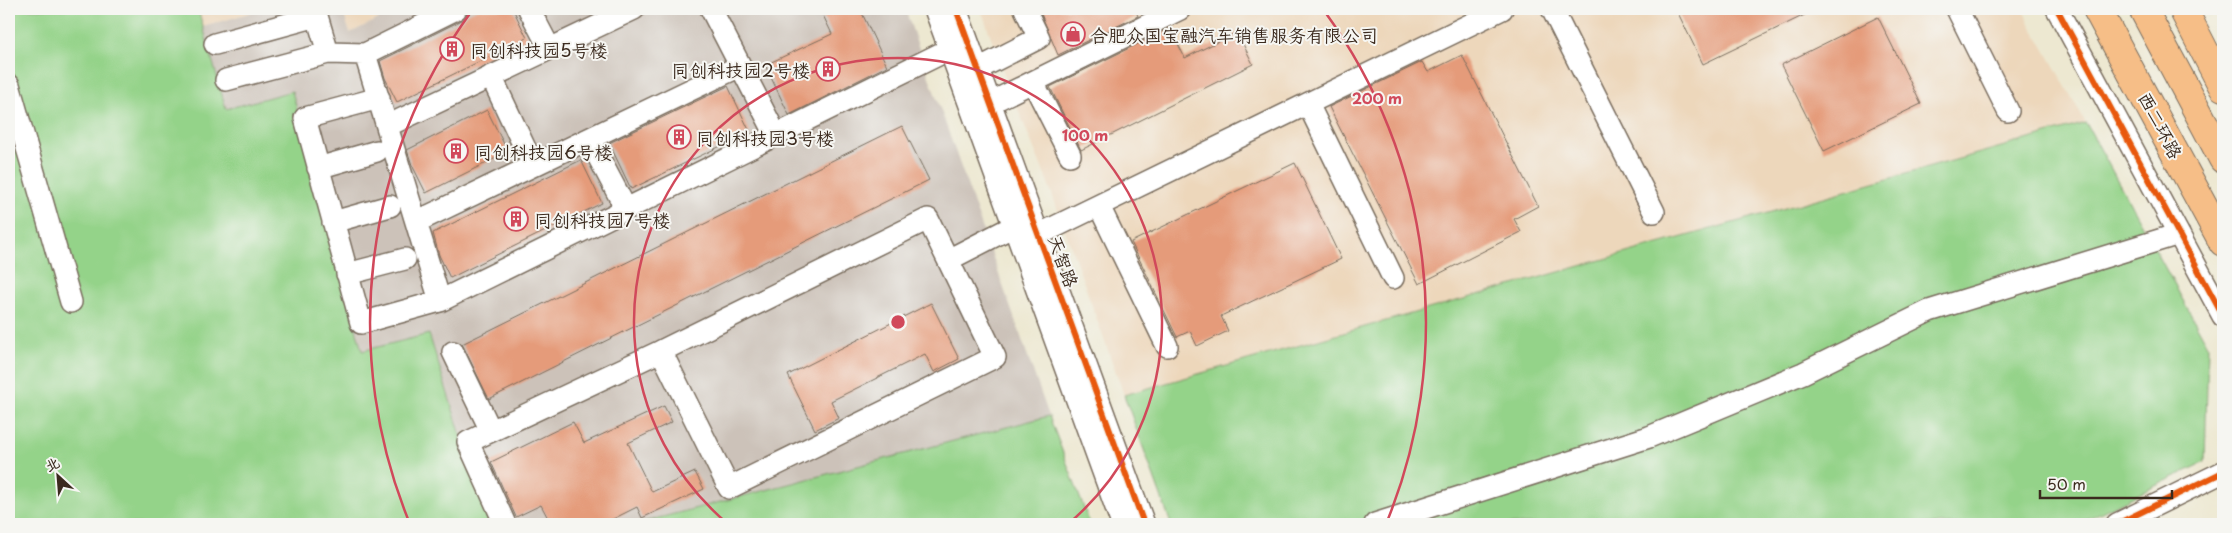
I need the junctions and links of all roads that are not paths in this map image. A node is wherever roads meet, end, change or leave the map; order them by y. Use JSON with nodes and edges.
{"nodes":[{"id":1,"x":456,"y":9,"type":"edge"},
{"id":2,"x":530,"y":9,"type":"edge"},
{"id":3,"x":634,"y":9,"type":"edge"},
{"id":4,"x":711,"y":9,"type":"edge"},
{"id":5,"x":935,"y":9,"type":"edge"},
{"id":6,"x":956,"y":9,"type":"edge"},
{"id":7,"x":1025,"y":9,"type":"edge"},
{"id":8,"x":1180,"y":9,"type":"edge"},
{"id":9,"x":1502,"y":9,"type":"edge"},
{"id":10,"x":1552,"y":9,"type":"edge"},
{"id":11,"x":1957,"y":9,"type":"edge"},
{"id":12,"x":2057,"y":9,"type":"edge"},
{"id":13,"x":2098,"y":9,"type":"edge"},
{"id":14,"x":2143,"y":9,"type":"edge"},
{"id":15,"x":2183,"y":9,"type":"edge"},
{"id":16,"x":215,"y":44,"type":"dead end"},
{"id":17,"x":550,"y":49,"type":"junction"},
{"id":18,"x":950,"y":49,"type":"junction"},
{"id":19,"x":328,"y":53,"type":"junction"},
{"id":20,"x":365,"y":54,"type":"junction"},
{"id":21,"x":740,"y":66,"type":"junction"},
{"id":22,"x":978,"y":69,"type":"junction"},
{"id":23,"x":491,"y":76,"type":"junction"},
{"id":24,"x":226,"y":80,"type":"dead end"},
{"id":25,"x":1033,"y":82,"type":"junction"},
{"id":26,"x":9,"y":85,"type":"edge"},
{"id":27,"x":2223,"y":87,"type":"edge"},
{"id":28,"x":379,"y":98,"type":"junction"},
{"id":29,"x":990,"y":103,"type":"junction"},
{"id":30,"x":1308,"y":104,"type":"junction"},
{"id":31,"x":2008,"y":111,"type":"dead end"},
{"id":32,"x":387,"y":126,"type":"junction"},
{"id":33,"x":776,"y":135,"type":"junction"},
{"id":34,"x":589,"y":139,"type":"junction"},
{"id":35,"x":377,"y":151,"type":"dead end"},
{"id":36,"x":1070,"y":155,"type":"dead end"},
{"id":37,"x":2223,"y":159,"type":"edge"},
{"id":38,"x":533,"y":166,"type":"junction"},
{"id":39,"x":318,"y":168,"type":"junction"},
{"id":40,"x":390,"y":206,"type":"dead end"},
{"id":41,"x":1099,"y":206,"type":"junction"},
{"id":42,"x":626,"y":209,"type":"junction"},
{"id":43,"x":1654,"y":212,"type":"dead end"},
{"id":44,"x":333,"y":222,"type":"junction"},
{"id":45,"x":416,"y":222,"type":"junction"},
{"id":46,"x":1014,"y":226,"type":"junction"},
{"id":47,"x":2179,"y":234,"type":"junction"},
{"id":48,"x":1038,"y":235,"type":"junction"},
{"id":49,"x":2223,"y":242,"type":"edge"},
{"id":50,"x":405,"y":259,"type":"dead end"},
{"id":51,"x":948,"y":260,"type":"junction"},
{"id":52,"x":347,"y":274,"type":"junction"},
{"id":53,"x":1394,"y":278,"type":"dead end"},
{"id":54,"x":440,"y":301,"type":"junction"},
{"id":55,"x":71,"y":302,"type":"dead end"},
{"id":56,"x":2223,"y":316,"type":"edge"},
{"id":57,"x":1167,"y":346,"type":"dead end"},
{"id":58,"x":661,"y":350,"type":"junction"},
{"id":59,"x":453,"y":352,"type":"dead end"},
{"id":60,"x":491,"y":431,"type":"junction"},
{"id":61,"x":2223,"y":472,"type":"edge"},
{"id":62,"x":505,"y":524,"type":"edge"},
{"id":63,"x":1122,"y":524,"type":"edge"},
{"id":64,"x":1144,"y":524,"type":"edge"},
{"id":65,"x":1375,"y":524,"type":"edge"},
{"id":66,"x":2117,"y":524,"type":"edge"}],
"edges":[{"from":1,"to":20,"type":"street"},
{"from":2,"to":17,"type":"street"},
{"from":3,"to":17,"type":"street"},
{"from":4,"to":21,"type":"street"},
{"from":5,"to":18,"type":"street","name":"天智路"},
{"from":6,"to":22,"type":"street","name":"天智路"},
{"from":7,"to":22,"type":"street"},
{"from":8,"to":25,"type":"street"},
{"from":9,"to":30,"type":"street"},
{"from":10,"to":43,"type":"street"},
{"from":11,"to":31,"type":"street"},
{"from":12,"to":47,"type":"street"},
{"from":13,"to":49,"type":"highway","name":"西二环路"},
{"from":14,"to":37,"type":"highway"},
{"from":15,"to":27,"type":"highway"},
{"from":16,"to":19,"type":"street"},
{"from":17,"to":23,"type":"street"},
{"from":18,"to":33,"type":"street"},
{"from":18,"to":46,"type":"street","name":"天智路"},
{"from":19,"to":20,"type":"street"},
{"from":19,"to":24,"type":"street"},
{"from":20,"to":28,"type":"street"},
{"from":21,"to":33,"type":"street"},
{"from":21,"to":34,"type":"street"},
{"from":22,"to":29,"type":"street","name":"天智路"},
{"from":23,"to":32,"type":"street"},
{"from":23,"to":38,"type":"street"},
{"from":25,"to":29,"type":"street"},
{"from":25,"to":36,"type":"street"},
{"from":26,"to":55,"type":"street"},
{"from":28,"to":32,"type":"street"},
{"from":28,"to":39,"type":"street"},
{"from":29,"to":48,"type":"street","name":"天智路"},
{"from":30,"to":41,"type":"street"},
{"from":30,"to":53,"type":"street"},
{"from":32,"to":45,"type":"street"},
{"from":33,"to":42,"type":"street"},
{"from":34,"to":38,"type":"street"},
{"from":34,"to":42,"type":"street"},
{"from":35,"to":39,"type":"street"},
{"from":38,"to":45,"type":"street"},
{"from":39,"to":44,"type":"street"},
{"from":40,"to":44,"type":"street"},
{"from":41,"to":48,"type":"street"},
{"from":41,"to":57,"type":"street"},
{"from":42,"to":54,"type":"street"},
{"from":44,"to":52,"type":"street"},
{"from":45,"to":54,"type":"street"},
{"from":46,"to":51,"type":"street"},
{"from":46,"to":63,"type":"street","name":"天智路"},
{"from":47,"to":56,"type":"street"},
{"from":47,"to":65,"type":"street"},
{"from":48,"to":64,"type":"street","name":"天智路"},
{"from":50,"to":52,"type":"street"},
{"from":51,"to":58,"type":"street"},
{"from":51,"to":58,"type":"street"},
{"from":52,"to":54,"type":"street"},
{"from":58,"to":60,"type":"street"},
{"from":59,"to":60,"type":"street"},
{"from":60,"to":62,"type":"street"},
{"from":61,"to":66,"type":"street"}]}
